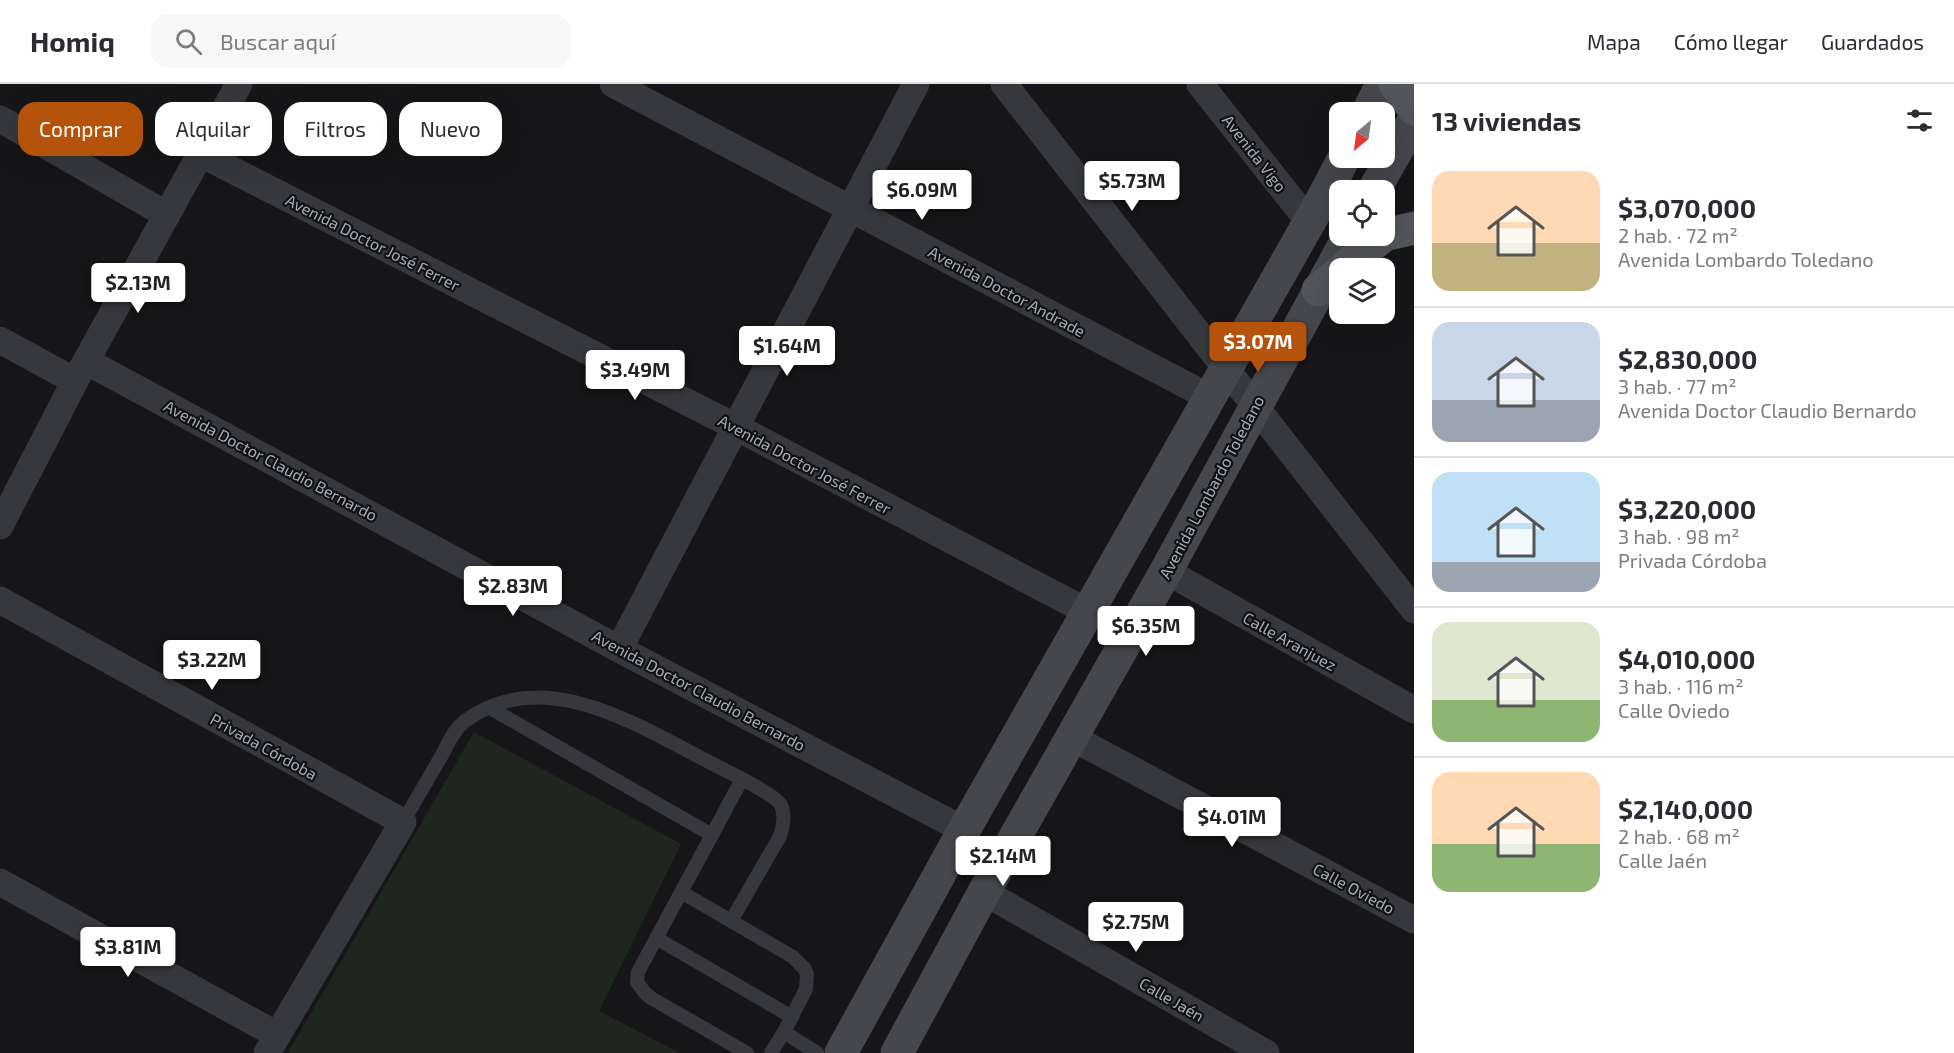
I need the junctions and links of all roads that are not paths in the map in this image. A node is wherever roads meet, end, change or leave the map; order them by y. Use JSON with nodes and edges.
{"nodes":[{"id":1,"x":239,"y":84,"type":"edge"},
{"id":2,"x":613,"y":84,"type":"edge"},
{"id":3,"x":916,"y":84,"type":"edge"},
{"id":4,"x":1004,"y":84,"type":"edge"},
{"id":5,"x":1200,"y":84,"type":"edge"},
{"id":6,"x":1382,"y":84,"type":"edge"},
{"id":7,"x":1395,"y":84,"type":"edge"},
{"id":8,"x":229,"y":102,"type":"edge"},
{"id":9,"x":1373,"y":102,"type":"edge"},
{"id":10,"x":1414,"y":109,"type":"edge"},
{"id":11,"x":0,"y":119,"type":"edge"},
{"id":12,"x":1414,"y":120,"type":"edge"},
{"id":13,"x":200,"y":156,"type":"edge"},
{"id":14,"x":205,"y":156,"type":"edge"},
{"id":15,"x":1339,"y":168,"type":"edge"},
{"id":16,"x":1380,"y":180,"type":"edge"},
{"id":17,"x":850,"y":208,"type":"junction"},
{"id":18,"x":167,"y":214,"type":"junction"},
{"id":19,"x":1310,"y":223,"type":"junction"},
{"id":20,"x":1414,"y":228,"type":"edge"},
{"id":21,"x":1395,"y":232,"type":"edge"},
{"id":22,"x":1371,"y":246,"type":"edge"},
{"id":23,"x":1356,"y":258,"type":"edge"},
{"id":24,"x":1329,"y":281,"type":"edge"},
{"id":25,"x":0,"y":340,"type":"edge"},
{"id":26,"x":1225,"y":368,"type":"junction"},
{"id":27,"x":80,"y":371,"type":"junction"},
{"id":28,"x":1209,"y":397,"type":"junction"},
{"id":29,"x":1255,"y":405,"type":"junction"},
{"id":30,"x":736,"y":427,"type":"junction"},
{"id":31,"x":0,"y":525,"type":"edge"},
{"id":32,"x":1166,"y":571,"type":"junction"},
{"id":33,"x":0,"y":600,"type":"edge"},
{"id":34,"x":1414,"y":610,"type":"edge"},
{"id":35,"x":1088,"y":612,"type":"junction"},
{"id":36,"x":619,"y":649,"type":"junction"},
{"id":37,"x":490,"y":708,"type":"junction"},
{"id":38,"x":1414,"y":710,"type":"edge"},
{"id":39,"x":1071,"y":737,"type":"junction"},
{"id":40,"x":742,"y":779,"type":"junction"},
{"id":41,"x":403,"y":822,"type":"junction"},
{"id":42,"x":964,"y":830,"type":"junction"},
{"id":43,"x":712,"y":836,"type":"junction"},
{"id":44,"x":0,"y":882,"type":"edge"},
{"id":45,"x":681,"y":892,"type":"junction"},
{"id":46,"x":984,"y":892,"type":"junction"},
{"id":47,"x":1414,"y":920,"type":"edge"},
{"id":48,"x":731,"y":921,"type":"junction"},
{"id":49,"x":656,"y":938,"type":"junction"},
{"id":50,"x":942,"y":967,"type":"junction"},
{"id":51,"x":792,"y":1017,"type":"junction"},
{"id":52,"x":784,"y":1032,"type":"junction"},
{"id":53,"x":272,"y":1044,"type":"edge"},
{"id":54,"x":747,"y":1053,"type":"edge"},
{"id":55,"x":771,"y":1053,"type":"edge"},
{"id":56,"x":817,"y":1053,"type":"edge"},
{"id":57,"x":841,"y":1053,"type":"edge"},
{"id":58,"x":897,"y":1053,"type":"edge"},
{"id":59,"x":1266,"y":1053,"type":"edge"}],
"edges":[{"from":1,"to":8,"type":"street"},
{"from":2,"to":17,"type":"street","name":"Avenida Doctor Andrade"},
{"from":3,"to":17,"type":"street"},
{"from":4,"to":26,"type":"street"},
{"from":5,"to":19,"type":"street","name":"Avenida Vigo"},
{"from":6,"to":9,"type":"main road"},
{"from":7,"to":10,"type":"main road"},
{"from":11,"to":18,"type":"street"},
{"from":12,"to":16,"type":"main road"},
{"from":13,"to":18,"type":"street"},
{"from":14,"to":30,"type":"street","name":"Avenida Doctor José Ferrer"},
{"from":15,"to":19,"type":"main road"},
{"from":17,"to":28,"type":"street","name":"Avenida Doctor Andrade"},
{"from":17,"to":30,"type":"street"},
{"from":18,"to":27,"type":"street"},
{"from":19,"to":26,"type":"main road"},
{"from":20,"to":21,"type":"main road"},
{"from":22,"to":23,"type":"main road"},
{"from":24,"to":29,"type":"main road","name":"Avenida Lombardo Toledano"},
{"from":25,"to":27,"type":"street","name":"Avenida Doctor Claudio Bernardo"},
{"from":26,"to":28,"type":"main road"},
{"from":26,"to":29,"type":"street"},
{"from":27,"to":31,"type":"street"},
{"from":27,"to":36,"type":"street","name":"Avenida Doctor Claudio Bernardo"},
{"from":28,"to":35,"type":"main road"},
{"from":29,"to":32,"type":"main road","name":"Avenida Lombardo Toledano"},
{"from":29,"to":34,"type":"street"},
{"from":30,"to":35,"type":"street","name":"Avenida Doctor José Ferrer"},
{"from":30,"to":36,"type":"street"},
{"from":32,"to":38,"type":"street","name":"Calle Aranjuez"},
{"from":32,"to":39,"type":"main road","name":"Avenida Lombardo Toledano"},
{"from":33,"to":41,"type":"street","name":"Privada Córdoba"},
{"from":35,"to":42,"type":"main road"},
{"from":36,"to":42,"type":"street","name":"Avenida Doctor Claudio Bernardo"},
{"from":37,"to":40,"type":"lane"},
{"from":37,"to":41,"type":"lane"},
{"from":37,"to":43,"type":"lane"},
{"from":39,"to":46,"type":"main road","name":"Avenida Lombardo Toledano"},
{"from":39,"to":47,"type":"street","name":"Calle Oviedo"},
{"from":40,"to":43,"type":"lane"},
{"from":40,"to":48,"type":"lane"},
{"from":41,"to":53,"type":"street"},
{"from":42,"to":50,"type":"main road"},
{"from":42,"to":57,"type":"main road"},
{"from":43,"to":45,"type":"lane"},
{"from":44,"to":53,"type":"street"},
{"from":45,"to":48,"type":"lane"},
{"from":45,"to":49,"type":"lane"},
{"from":46,"to":50,"type":"main road","name":"Avenida Lombardo Toledano"},
{"from":46,"to":59,"type":"street","name":"Calle Jaén"},
{"from":48,"to":51,"type":"lane"},
{"from":49,"to":51,"type":"lane"},
{"from":49,"to":54,"type":"lane"},
{"from":50,"to":58,"type":"main road","name":"Avenida Lombardo Toledano"},
{"from":51,"to":52,"type":"lane"},
{"from":52,"to":55,"type":"lane"},
{"from":52,"to":56,"type":"lane"}]}
